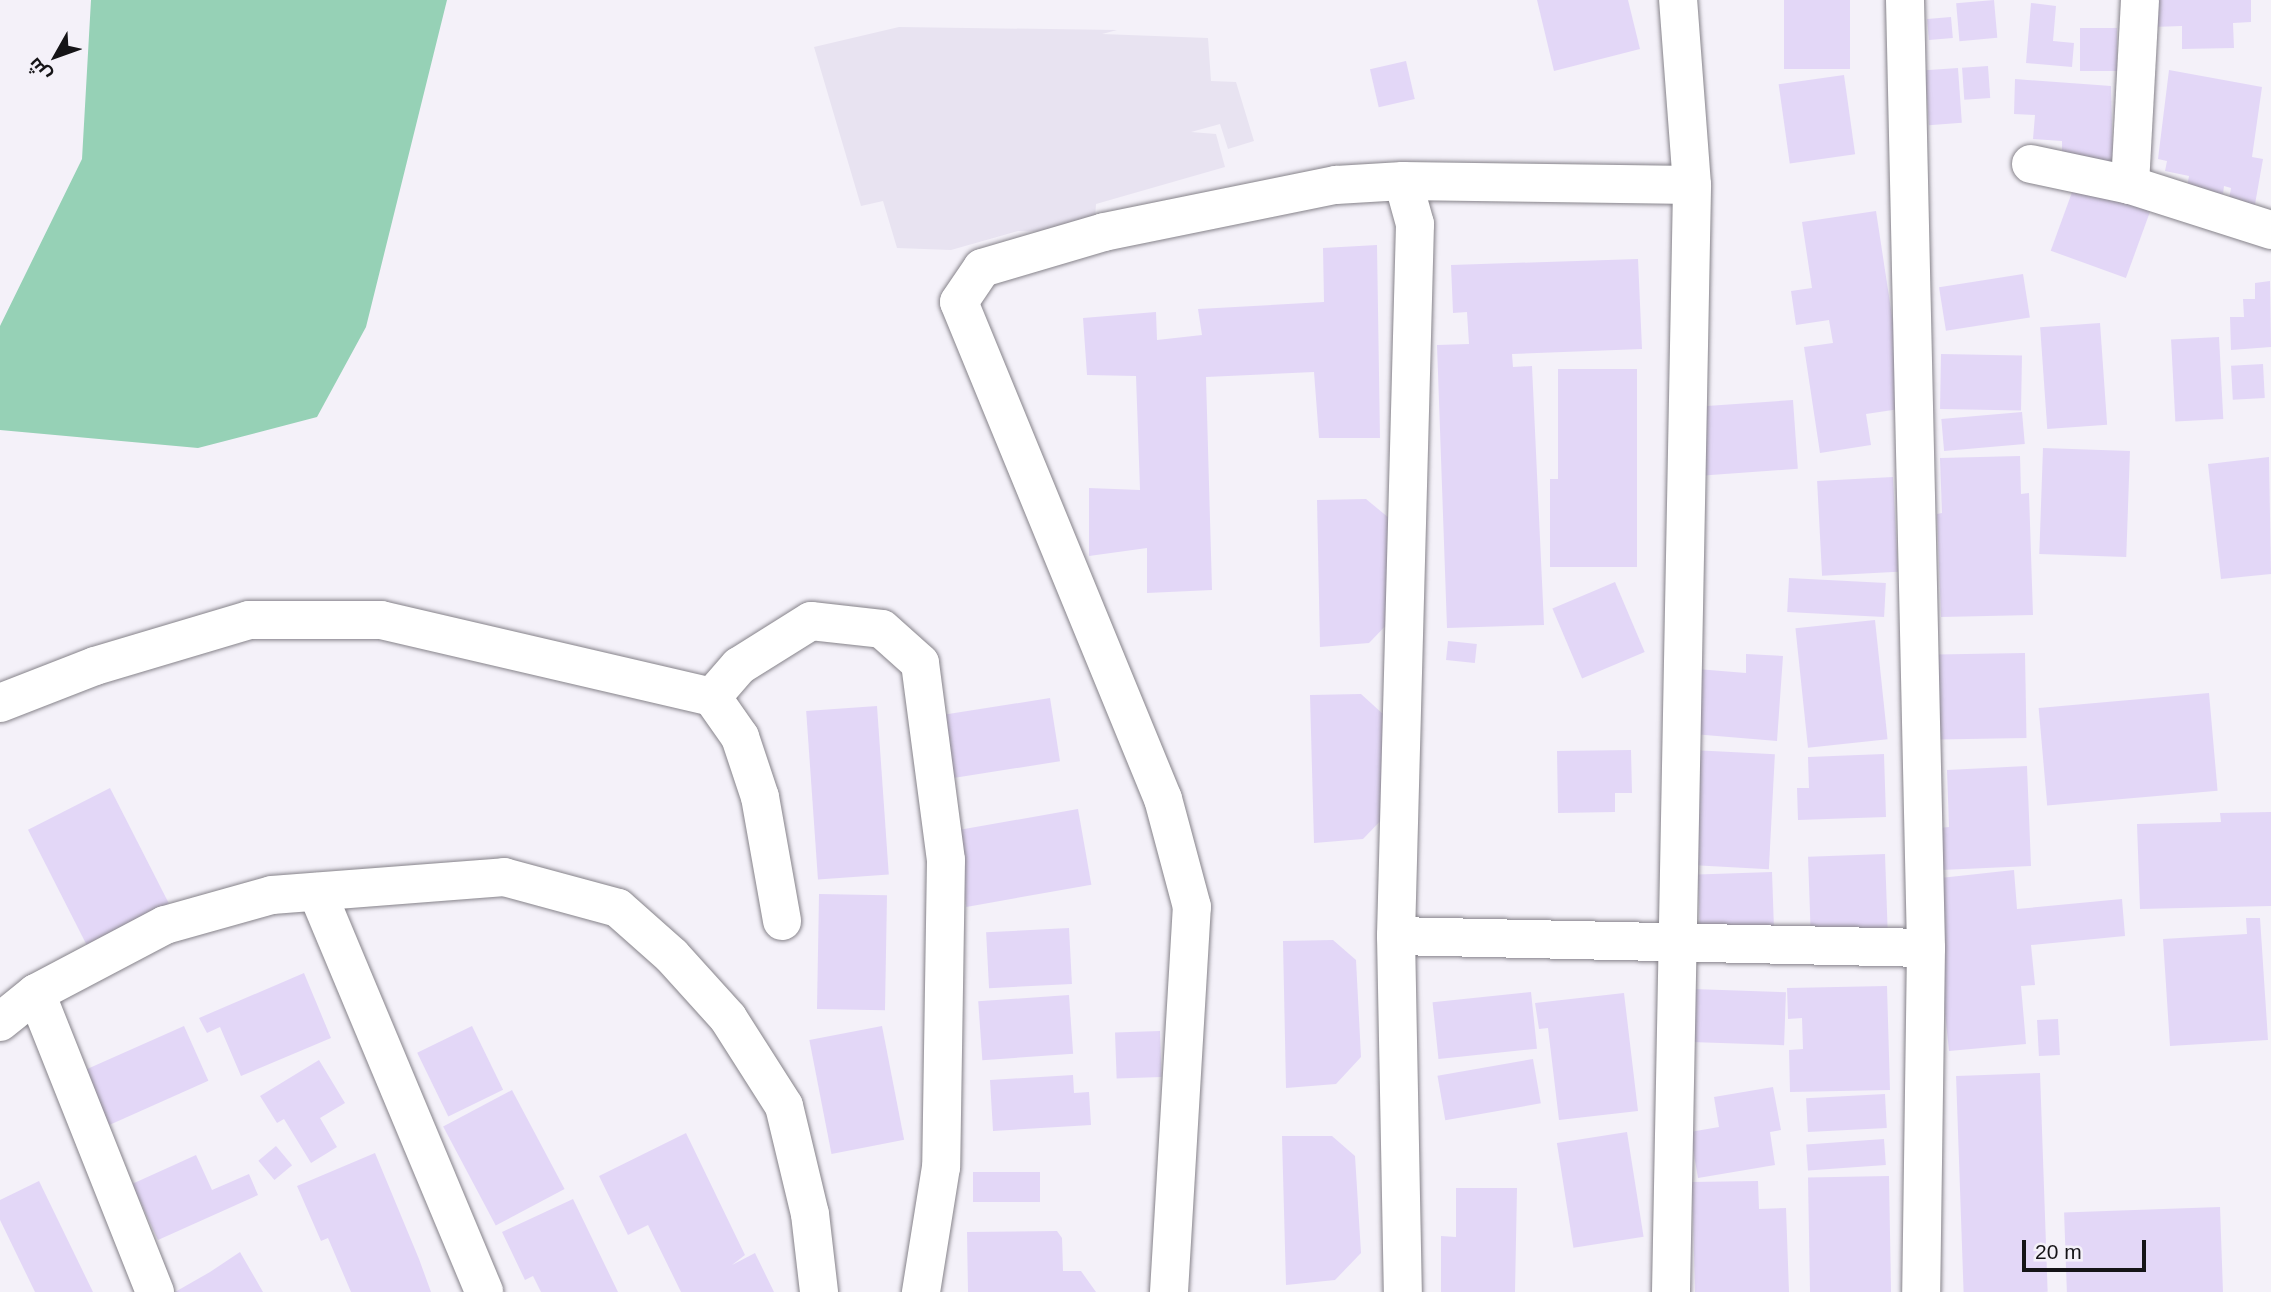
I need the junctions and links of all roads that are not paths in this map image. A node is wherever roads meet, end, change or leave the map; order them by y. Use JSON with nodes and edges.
{"nodes":[{"id":1,"x":1678,"y":0,"type":"edge"},
{"id":2,"x":1905,"y":0,"type":"edge"},
{"id":3,"x":2140,"y":0,"type":"edge"},
{"id":4,"x":2031,"y":164,"type":"dead end"},
{"id":5,"x":1402,"y":181,"type":"junction"},
{"id":6,"x":1692,"y":185,"type":"junction"},
{"id":7,"x":2130,"y":185,"type":"junction"},
{"id":8,"x":2271,"y":230,"type":"edge"},
{"id":9,"x":712,"y":697,"type":"junction"},
{"id":10,"x":0,"y":703,"type":"edge"},
{"id":11,"x":317,"y":892,"type":"junction"},
{"id":12,"x":782,"y":921,"type":"dead end"},
{"id":13,"x":1396,"y":936,"type":"junction"},
{"id":14,"x":1675,"y":939,"type":"junction"},
{"id":15,"x":1926,"y":948,"type":"junction"},
{"id":16,"x":36,"y":993,"type":"junction"},
{"id":17,"x":0,"y":1022,"type":"edge"},
{"id":18,"x":155,"y":1292,"type":"edge"},
{"id":19,"x":484,"y":1292,"type":"edge"},
{"id":20,"x":819,"y":1292,"type":"edge"},
{"id":21,"x":921,"y":1292,"type":"edge"},
{"id":22,"x":1169,"y":1292,"type":"edge"},
{"id":23,"x":1403,"y":1292,"type":"edge"},
{"id":24,"x":1671,"y":1292,"type":"edge"},
{"id":25,"x":1921,"y":1292,"type":"edge"}],
"edges":[{"from":1,"to":6,"type":"street"},
{"from":2,"to":15,"type":"street"},
{"from":3,"to":7,"type":"street"},
{"from":4,"to":7,"type":"street"},
{"from":5,"to":6,"type":"street"},
{"from":5,"to":13,"type":"street"},
{"from":5,"to":22,"type":"street"},
{"from":6,"to":14,"type":"street"},
{"from":7,"to":8,"type":"street"},
{"from":9,"to":10,"type":"street"},
{"from":9,"to":12,"type":"street"},
{"from":9,"to":21,"type":"street"},
{"from":11,"to":16,"type":"street"},
{"from":11,"to":19,"type":"street"},
{"from":11,"to":20,"type":"street"},
{"from":13,"to":14,"type":"street"},
{"from":13,"to":23,"type":"street"},
{"from":14,"to":15,"type":"street"},
{"from":14,"to":24,"type":"street"},
{"from":15,"to":25,"type":"street"},
{"from":16,"to":17,"type":"street"},
{"from":16,"to":18,"type":"street"}]}
